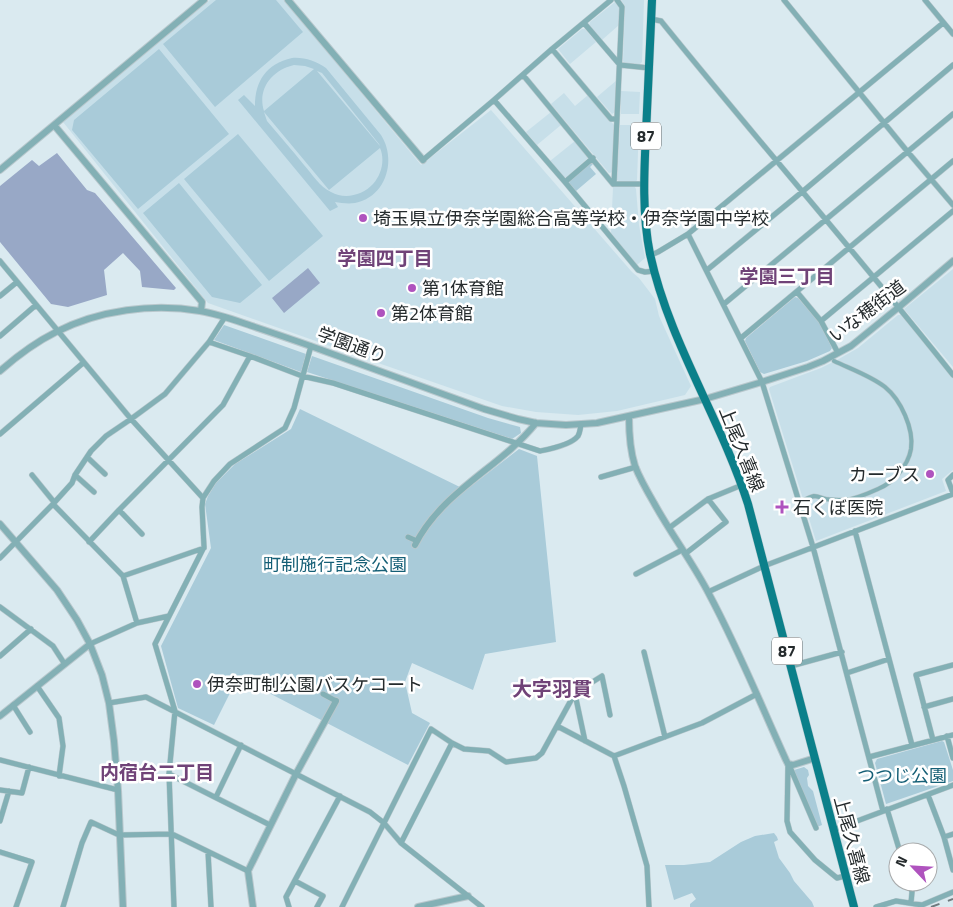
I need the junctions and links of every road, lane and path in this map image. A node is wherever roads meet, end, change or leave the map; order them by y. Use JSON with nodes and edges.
{"nodes":[{"id":1,"x":204,"y":0,"type":"edge"},
{"id":2,"x":288,"y":0,"type":"edge"},
{"id":3,"x":611,"y":0,"type":"edge"},
{"id":4,"x":617,"y":0,"type":"edge"},
{"id":5,"x":652,"y":0,"type":"edge"},
{"id":6,"x":784,"y":0,"type":"edge"},
{"id":7,"x":925,"y":0,"type":"edge"},
{"id":8,"x":651,"y":19,"type":"junction"},
{"id":9,"x":584,"y":23,"type":"junction"},
{"id":10,"x":944,"y":23,"type":"junction"},
{"id":11,"x":953,"y":34,"type":"edge"},
{"id":12,"x":552,"y":49,"type":"junction"},
{"id":13,"x":620,"y":65,"type":"junction"},
{"id":14,"x":953,"y":65,"type":"edge"},
{"id":15,"x":649,"y":68,"type":"junction"},
{"id":16,"x":523,"y":75,"type":"junction"},
{"id":17,"x":859,"y":92,"type":"junction"},
{"id":18,"x":494,"y":100,"type":"junction"},
{"id":19,"x":953,"y":114,"type":"edge"},
{"id":20,"x":617,"y":119,"type":"junction"},
{"id":21,"x":884,"y":123,"type":"junction"},
{"id":22,"x":54,"y":125,"type":"junction"},
{"id":23,"x":907,"y":152,"type":"junction"},
{"id":24,"x":593,"y":158,"type":"junction"},
{"id":25,"x":423,"y":160,"type":"joint"},
{"id":26,"x":778,"y":161,"type":"junction"},
{"id":27,"x":953,"y":161,"type":"edge"},
{"id":28,"x":0,"y":170,"type":"edge"},
{"id":29,"x":931,"y":180,"type":"junction"},
{"id":30,"x":565,"y":182,"type":"junction"},
{"id":31,"x":614,"y":184,"type":"junction"},
{"id":32,"x":644,"y":184,"type":"junction"},
{"id":33,"x":802,"y":192,"type":"junction"},
{"id":34,"x":953,"y":205,"type":"edge"},
{"id":35,"x":953,"y":210,"type":"edge"},
{"id":36,"x":826,"y":220,"type":"junction"},
{"id":37,"x":688,"y":234,"type":"junction"},
{"id":38,"x":850,"y":248,"type":"junction"},
{"id":39,"x":651,"y":254,"type":"junction"},
{"id":40,"x":953,"y":261,"type":"edge"},
{"id":41,"x":0,"y":262,"type":"edge"},
{"id":42,"x":707,"y":270,"type":"junction"},
{"id":43,"x":655,"y":271,"type":"junction"},
{"id":44,"x":873,"y":276,"type":"junction"},
{"id":45,"x":17,"y":282,"type":"junction"},
{"id":46,"x":797,"y":292,"type":"junction"},
{"id":47,"x":0,"y":296,"type":"edge"},
{"id":48,"x":724,"y":304,"type":"junction"},
{"id":49,"x":36,"y":305,"type":"junction"},
{"id":50,"x":899,"y":307,"type":"junction"},
{"id":51,"x":201,"y":311,"type":"junction"},
{"id":52,"x":225,"y":317,"type":"junction"},
{"id":53,"x":821,"y":321,"type":"junction"},
{"id":54,"x":57,"y":331,"type":"junction"},
{"id":55,"x":0,"y":336,"type":"edge"},
{"id":56,"x":741,"y":338,"type":"junction"},
{"id":57,"x":209,"y":342,"type":"junction"},
{"id":58,"x":311,"y":346,"type":"junction"},
{"id":59,"x":838,"y":353,"type":"junction"},
{"id":60,"x":250,"y":356,"type":"junction"},
{"id":61,"x":834,"y":361,"type":"dead end"},
{"id":62,"x":83,"y":363,"type":"junction"},
{"id":63,"x":0,"y":371,"type":"edge"},
{"id":64,"x":953,"y":375,"type":"edge"},
{"id":65,"x":302,"y":376,"type":"junction"},
{"id":66,"x":762,"y":382,"type":"junction"},
{"id":67,"x":705,"y":399,"type":"junction"},
{"id":68,"x":629,"y":417,"type":"junction"},
{"id":69,"x":131,"y":420,"type":"junction"},
{"id":70,"x":536,"y":423,"type":"junction"},
{"id":71,"x":581,"y":425,"type":"junction"},
{"id":72,"x":0,"y":434,"type":"edge"},
{"id":73,"x":517,"y":444,"type":"junction"},
{"id":74,"x":88,"y":457,"type":"junction"},
{"id":75,"x":168,"y":460,"type":"junction"},
{"id":76,"x":636,"y":467,"type":"junction"},
{"id":77,"x":105,"y":474,"type":"dead end"},
{"id":78,"x":32,"y":475,"type":"dead end"},
{"id":79,"x":74,"y":475,"type":"junction"},
{"id":80,"x":953,"y":475,"type":"edge"},
{"id":81,"x":601,"y":477,"type":"dead end"},
{"id":82,"x":742,"y":485,"type":"junction"},
{"id":83,"x":94,"y":492,"type":"dead end"},
{"id":84,"x":953,"y":494,"type":"edge"},
{"id":85,"x":204,"y":498,"type":"junction"},
{"id":86,"x":708,"y":499,"type":"junction"},
{"id":87,"x":800,"y":502,"type":"junction"},
{"id":88,"x":54,"y":503,"type":"junction"},
{"id":89,"x":119,"y":510,"type":"junction"},
{"id":90,"x":0,"y":524,"type":"edge"},
{"id":91,"x":669,"y":528,"type":"junction"},
{"id":92,"x":855,"y":531,"type":"junction"},
{"id":93,"x":142,"y":534,"type":"dead end"},
{"id":94,"x":408,"y":537,"type":"dead end"},
{"id":95,"x":15,"y":542,"type":"junction"},
{"id":96,"x":90,"y":542,"type":"junction"},
{"id":97,"x":416,"y":543,"type":"joint"},
{"id":98,"x":813,"y":546,"type":"junction"},
{"id":99,"x":204,"y":547,"type":"junction"},
{"id":100,"x":684,"y":552,"type":"junction"},
{"id":101,"x":0,"y":558,"type":"edge"},
{"id":102,"x":764,"y":566,"type":"junction"},
{"id":103,"x":636,"y":574,"type":"dead end"},
{"id":104,"x":123,"y":576,"type":"junction"},
{"id":105,"x":708,"y":592,"type":"junction"},
{"id":106,"x":0,"y":607,"type":"edge"},
{"id":107,"x":170,"y":616,"type":"junction"},
{"id":108,"x":137,"y":623,"type":"junction"},
{"id":109,"x":31,"y":629,"type":"junction"},
{"id":110,"x":90,"y":644,"type":"junction"},
{"id":111,"x":644,"y":652,"type":"dead end"},
{"id":112,"x":842,"y":652,"type":"junction"},
{"id":113,"x":0,"y":656,"type":"edge"},
{"id":114,"x":889,"y":659,"type":"junction"},
{"id":115,"x":64,"y":664,"type":"junction"},
{"id":116,"x":953,"y":665,"type":"edge"},
{"id":117,"x":791,"y":666,"type":"junction"},
{"id":118,"x":847,"y":673,"type":"junction"},
{"id":119,"x":37,"y":686,"type":"junction"},
{"id":120,"x":575,"y":693,"type":"junction"},
{"id":121,"x":323,"y":694,"type":"dead end"},
{"id":122,"x":757,"y":694,"type":"junction"},
{"id":123,"x":953,"y":699,"type":"edge"},
{"id":124,"x":336,"y":701,"type":"joint"},
{"id":125,"x":109,"y":703,"type":"junction"},
{"id":126,"x":13,"y":705,"type":"junction"},
{"id":127,"x":924,"y":707,"type":"junction"},
{"id":128,"x":175,"y":711,"type":"junction"},
{"id":129,"x":0,"y":716,"type":"edge"},
{"id":130,"x":610,"y":716,"type":"dead end"},
{"id":131,"x":557,"y":726,"type":"junction"},
{"id":132,"x":30,"y":732,"type":"dead end"},
{"id":133,"x":950,"y":736,"type":"edge"},
{"id":134,"x":665,"y":737,"type":"junction"},
{"id":135,"x":933,"y":740,"type":"junction"},
{"id":136,"x":585,"y":741,"type":"junction"},
{"id":137,"x":452,"y":743,"type":"junction"},
{"id":138,"x":241,"y":745,"type":"junction"},
{"id":139,"x":912,"y":745,"type":"junction"},
{"id":140,"x":614,"y":756,"type":"junction"},
{"id":141,"x":868,"y":757,"type":"junction"},
{"id":142,"x":814,"y":758,"type":"junction"},
{"id":143,"x":953,"y":758,"type":"edge"},
{"id":144,"x":0,"y":760,"type":"edge"},
{"id":145,"x":788,"y":764,"type":"junction"},
{"id":146,"x":29,"y":767,"type":"junction"},
{"id":147,"x":169,"y":774,"type":"junction"},
{"id":148,"x":296,"y":774,"type":"junction"},
{"id":149,"x":59,"y":776,"type":"junction"},
{"id":150,"x":953,"y":785,"type":"edge"},
{"id":151,"x":0,"y":790,"type":"edge"},
{"id":152,"x":118,"y":790,"type":"junction"},
{"id":153,"x":9,"y":792,"type":"junction"},
{"id":154,"x":928,"y":795,"type":"junction"},
{"id":155,"x":340,"y":796,"type":"junction"},
{"id":156,"x":216,"y":797,"type":"junction"},
{"id":157,"x":885,"y":810,"type":"junction"},
{"id":158,"x":0,"y":821,"type":"edge"},
{"id":159,"x":384,"y":823,"type":"junction"},
{"id":160,"x":270,"y":825,"type":"junction"},
{"id":161,"x":816,"y":828,"type":"dead end"},
{"id":162,"x":833,"y":830,"type":"junction"},
{"id":163,"x":172,"y":834,"type":"junction"},
{"id":164,"x":953,"y":834,"type":"edge"},
{"id":165,"x":119,"y":835,"type":"junction"},
{"id":166,"x":944,"y":837,"type":"junction"},
{"id":167,"x":401,"y":842,"type":"junction"},
{"id":168,"x":896,"y":842,"type":"edge"},
{"id":169,"x":0,"y":852,"type":"edge"},
{"id":170,"x":208,"y":852,"type":"junction"},
{"id":171,"x":953,"y":870,"type":"edge"},
{"id":172,"x":248,"y":871,"type":"junction"},
{"id":173,"x":845,"y":876,"type":"junction"},
{"id":174,"x":295,"y":881,"type":"junction"},
{"id":175,"x":912,"y":892,"type":"edge"},
{"id":176,"x":953,"y":892,"type":"edge"},
{"id":177,"x":468,"y":896,"type":"junction"},
{"id":178,"x":911,"y":904,"type":"junction"},
{"id":179,"x":16,"y":907,"type":"edge"},
{"id":180,"x":63,"y":907,"type":"edge"},
{"id":181,"x":123,"y":907,"type":"edge"},
{"id":182,"x":174,"y":907,"type":"edge"},
{"id":183,"x":211,"y":907,"type":"edge"},
{"id":184,"x":253,"y":907,"type":"edge"},
{"id":185,"x":289,"y":907,"type":"edge"},
{"id":186,"x":317,"y":907,"type":"edge"},
{"id":187,"x":342,"y":907,"type":"edge"},
{"id":188,"x":418,"y":907,"type":"edge"},
{"id":189,"x":482,"y":907,"type":"edge"},
{"id":190,"x":649,"y":907,"type":"edge"},
{"id":191,"x":854,"y":907,"type":"edge"},
{"id":192,"x":876,"y":907,"type":"edge"}],
"edges":[{"from":1,"to":22,"type":"street"},
{"from":2,"to":25,"type":"street"},
{"from":3,"to":9,"type":"street"},
{"from":4,"to":13,"type":"street"},
{"from":5,"to":8,"type":"main road","name":"上尾久喜線","number":"87"},
{"from":6,"to":17,"type":"street"},
{"from":7,"to":10,"type":"street"},
{"from":8,"to":15,"type":"main road","name":"上尾久喜線","number":"87"},
{"from":8,"to":26,"type":"street"},
{"from":9,"to":12,"type":"street"},
{"from":9,"to":13,"type":"street"},
{"from":10,"to":11,"type":"street"},
{"from":10,"to":17,"type":"street"},
{"from":12,"to":16,"type":"street"},
{"from":12,"to":20,"type":"street"},
{"from":13,"to":15,"type":"street"},
{"from":13,"to":20,"type":"street"},
{"from":14,"to":21,"type":"street"},
{"from":15,"to":32,"type":"main road","name":"上尾久喜線","number":"87"},
{"from":16,"to":18,"type":"street"},
{"from":16,"to":24,"type":"street"},
{"from":17,"to":21,"type":"street"},
{"from":17,"to":26,"type":"street"},
{"from":18,"to":25,"type":"street"},
{"from":18,"to":30,"type":"street"},
{"from":19,"to":23,"type":"street"},
{"from":20,"to":31,"type":"street"},
{"from":21,"to":23,"type":"street"},
{"from":21,"to":33,"type":"street"},
{"from":22,"to":28,"type":"street"},
{"from":22,"to":51,"type":"street"},
{"from":23,"to":29,"type":"street"},
{"from":23,"to":36,"type":"street"},
{"from":24,"to":30,"type":"street"},
{"from":24,"to":31,"type":"street"},
{"from":26,"to":33,"type":"street"},
{"from":26,"to":37,"type":"street"},
{"from":27,"to":29,"type":"street"},
{"from":29,"to":34,"type":"street"},
{"from":29,"to":38,"type":"street"},
{"from":30,"to":43,"type":"street"},
{"from":31,"to":32,"type":"street"},
{"from":32,"to":39,"type":"main road","name":"上尾久喜線","number":"87"},
{"from":33,"to":36,"type":"street"},
{"from":33,"to":42,"type":"street"},
{"from":35,"to":44,"type":"street"},
{"from":36,"to":38,"type":"street"},
{"from":36,"to":48,"type":"street"},
{"from":37,"to":39,"type":"street"},
{"from":37,"to":42,"type":"street"},
{"from":38,"to":44,"type":"street"},
{"from":38,"to":46,"type":"street"},
{"from":39,"to":43,"type":"main road","name":"上尾久喜線","number":"87"},
{"from":40,"to":50,"type":"street","name":"いな穂街道"},
{"from":41,"to":45,"type":"street"},
{"from":42,"to":48,"type":"street"},
{"from":43,"to":67,"type":"main road","name":"上尾久喜線","number":"87"},
{"from":44,"to":50,"type":"street"},
{"from":44,"to":53,"type":"street"},
{"from":45,"to":47,"type":"street"},
{"from":45,"to":49,"type":"street"},
{"from":46,"to":53,"type":"street"},
{"from":46,"to":56,"type":"street"},
{"from":48,"to":56,"type":"street"},
{"from":49,"to":54,"type":"street"},
{"from":49,"to":55,"type":"street"},
{"from":50,"to":59,"type":"street","name":"いな穂街道"},
{"from":50,"to":64,"type":"street"},
{"from":51,"to":52,"type":"street","name":"学園通り"},
{"from":51,"to":54,"type":"street","name":"学園通り"},
{"from":52,"to":57,"type":"street"},
{"from":52,"to":58,"type":"street","name":"学園通り"},
{"from":53,"to":59,"type":"street"},
{"from":54,"to":62,"type":"street"},
{"from":54,"to":63,"type":"street","name":"学園通り"},
{"from":56,"to":66,"type":"street"},
{"from":57,"to":60,"type":"street"},
{"from":57,"to":69,"type":"street"},
{"from":58,"to":65,"type":"street"},
{"from":58,"to":70,"type":"street","name":"学園通り"},
{"from":59,"to":66,"type":"street","name":"いな穂街道"},
{"from":60,"to":65,"type":"street"},
{"from":60,"to":75,"type":"street"},
{"from":61,"to":87,"type":"street"},
{"from":62,"to":69,"type":"street"},
{"from":62,"to":72,"type":"street"},
{"from":65,"to":73,"type":"street"},
{"from":65,"to":85,"type":"street"},
{"from":66,"to":67,"type":"street","name":"いな穂街道"},
{"from":66,"to":87,"type":"street"},
{"from":67,"to":68,"type":"street","name":"学園通り"},
{"from":67,"to":82,"type":"main road","name":"上尾久喜線","number":"87"},
{"from":68,"to":71,"type":"street","name":"学園通り"},
{"from":68,"to":76,"type":"street"},
{"from":69,"to":74,"type":"street"},
{"from":69,"to":75,"type":"street"},
{"from":70,"to":71,"type":"street","name":"学園通り"},
{"from":70,"to":73,"type":"street"},
{"from":71,"to":73,"type":"street"},
{"from":73,"to":97,"type":"street"},
{"from":74,"to":77,"type":"street"},
{"from":74,"to":79,"type":"street"},
{"from":75,"to":85,"type":"street"},
{"from":75,"to":89,"type":"street"},
{"from":76,"to":81,"type":"street"},
{"from":76,"to":91,"type":"street"},
{"from":78,"to":88,"type":"street"},
{"from":79,"to":83,"type":"street"},
{"from":79,"to":88,"type":"street"},
{"from":80,"to":84,"type":"street"},
{"from":82,"to":86,"type":"street"},
{"from":82,"to":102,"type":"main road","name":"上尾久喜線","number":"87"},
{"from":84,"to":92,"type":"street"},
{"from":85,"to":99,"type":"street"},
{"from":86,"to":91,"type":"street"},
{"from":86,"to":100,"type":"street"},
{"from":87,"to":98,"type":"street"},
{"from":88,"to":95,"type":"street"},
{"from":88,"to":96,"type":"street"},
{"from":89,"to":93,"type":"street"},
{"from":89,"to":96,"type":"street"},
{"from":90,"to":95,"type":"street"},
{"from":91,"to":100,"type":"street"},
{"from":92,"to":98,"type":"street"},
{"from":92,"to":114,"type":"street"},
{"from":94,"to":97,"type":"street"},
{"from":95,"to":101,"type":"street"},
{"from":95,"to":110,"type":"street"},
{"from":96,"to":104,"type":"street"},
{"from":98,"to":102,"type":"street"},
{"from":98,"to":112,"type":"street"},
{"from":99,"to":104,"type":"street"},
{"from":99,"to":107,"type":"street"},
{"from":100,"to":103,"type":"street"},
{"from":100,"to":105,"type":"street"},
{"from":102,"to":105,"type":"street"},
{"from":102,"to":117,"type":"main road","name":"上尾久喜線","number":"87"},
{"from":104,"to":108,"type":"street"},
{"from":105,"to":122,"type":"street"},
{"from":106,"to":109,"type":"street"},
{"from":107,"to":108,"type":"street"},
{"from":107,"to":128,"type":"street"},
{"from":108,"to":110,"type":"street"},
{"from":109,"to":113,"type":"street"},
{"from":109,"to":115,"type":"street"},
{"from":110,"to":115,"type":"street"},
{"from":110,"to":125,"type":"street"},
{"from":111,"to":134,"type":"street"},
{"from":112,"to":117,"type":"street"},
{"from":112,"to":118,"type":"street"},
{"from":114,"to":118,"type":"street"},
{"from":114,"to":139,"type":"street"},
{"from":115,"to":119,"type":"street"},
{"from":116,"to":127,"type":"street"},
{"from":117,"to":142,"type":"main road","name":"上尾久喜線","number":"87"},
{"from":118,"to":141,"type":"street"},
{"from":119,"to":126,"type":"street"},
{"from":119,"to":149,"type":"street"},
{"from":120,"to":130,"type":"street"},
{"from":120,"to":131,"type":"street"},
{"from":120,"to":136,"type":"street"},
{"from":121,"to":124,"type":"street"},
{"from":122,"to":134,"type":"street"},
{"from":122,"to":145,"type":"street"},
{"from":123,"to":127,"type":"street"},
{"from":124,"to":148,"type":"street"},
{"from":125,"to":128,"type":"street"},
{"from":125,"to":152,"type":"street"},
{"from":126,"to":129,"type":"street"},
{"from":126,"to":132,"type":"street"},
{"from":127,"to":135,"type":"street"},
{"from":128,"to":138,"type":"street"},
{"from":128,"to":147,"type":"street"},
{"from":131,"to":136,"type":"street"},
{"from":131,"to":137,"type":"street"},
{"from":133,"to":135,"type":"street"},
{"from":133,"to":143,"type":"street"},
{"from":134,"to":140,"type":"street"},
{"from":135,"to":139,"type":"street"},
{"from":136,"to":140,"type":"street"},
{"from":137,"to":159,"type":"street"},
{"from":137,"to":167,"type":"street"},
{"from":138,"to":148,"type":"street"},
{"from":138,"to":156,"type":"street"},
{"from":139,"to":141,"type":"street"},
{"from":140,"to":190,"type":"street"},
{"from":141,"to":157,"type":"street"},
{"from":142,"to":145,"type":"street"},
{"from":142,"to":162,"type":"main road","name":"上尾久喜線","number":"87"},
{"from":144,"to":146,"type":"street"},
{"from":145,"to":161,"type":"street"},
{"from":145,"to":173,"type":"street"},
{"from":146,"to":149,"type":"street"},
{"from":146,"to":153,"type":"street"},
{"from":147,"to":156,"type":"street"},
{"from":147,"to":163,"type":"street"},
{"from":148,"to":155,"type":"street"},
{"from":148,"to":160,"type":"street"},
{"from":149,"to":152,"type":"street"},
{"from":150,"to":154,"type":"street"},
{"from":151,"to":153,"type":"street"},
{"from":152,"to":165,"type":"street"},
{"from":153,"to":158,"type":"street"},
{"from":154,"to":157,"type":"street"},
{"from":154,"to":166,"type":"street"},
{"from":155,"to":159,"type":"street"},
{"from":155,"to":174,"type":"street"},
{"from":156,"to":160,"type":"street"},
{"from":157,"to":162,"type":"street"},
{"from":157,"to":168,"type":"street"},
{"from":159,"to":167,"type":"street"},
{"from":159,"to":187,"type":"street"},
{"from":160,"to":172,"type":"street"},
{"from":162,"to":173,"type":"main road","name":"上尾久喜線","number":"87"},
{"from":163,"to":165,"type":"street"},
{"from":163,"to":170,"type":"street"},
{"from":163,"to":182,"type":"street"},
{"from":164,"to":166,"type":"street"},
{"from":165,"to":180,"type":"street"},
{"from":165,"to":181,"type":"street"},
{"from":166,"to":171,"type":"street"},
{"from":167,"to":177,"type":"street"},
{"from":169,"to":179,"type":"street"},
{"from":170,"to":172,"type":"street"},
{"from":170,"to":183,"type":"street"},
{"from":172,"to":184,"type":"street"},
{"from":173,"to":191,"type":"main road","name":"上尾久喜線","number":"87"},
{"from":174,"to":185,"type":"street"},
{"from":174,"to":186,"type":"street"},
{"from":175,"to":178,"type":"street"},
{"from":176,"to":178,"type":"street"},
{"from":177,"to":188,"type":"street"},
{"from":177,"to":189,"type":"street"},
{"from":178,"to":192,"type":"street"}]}
